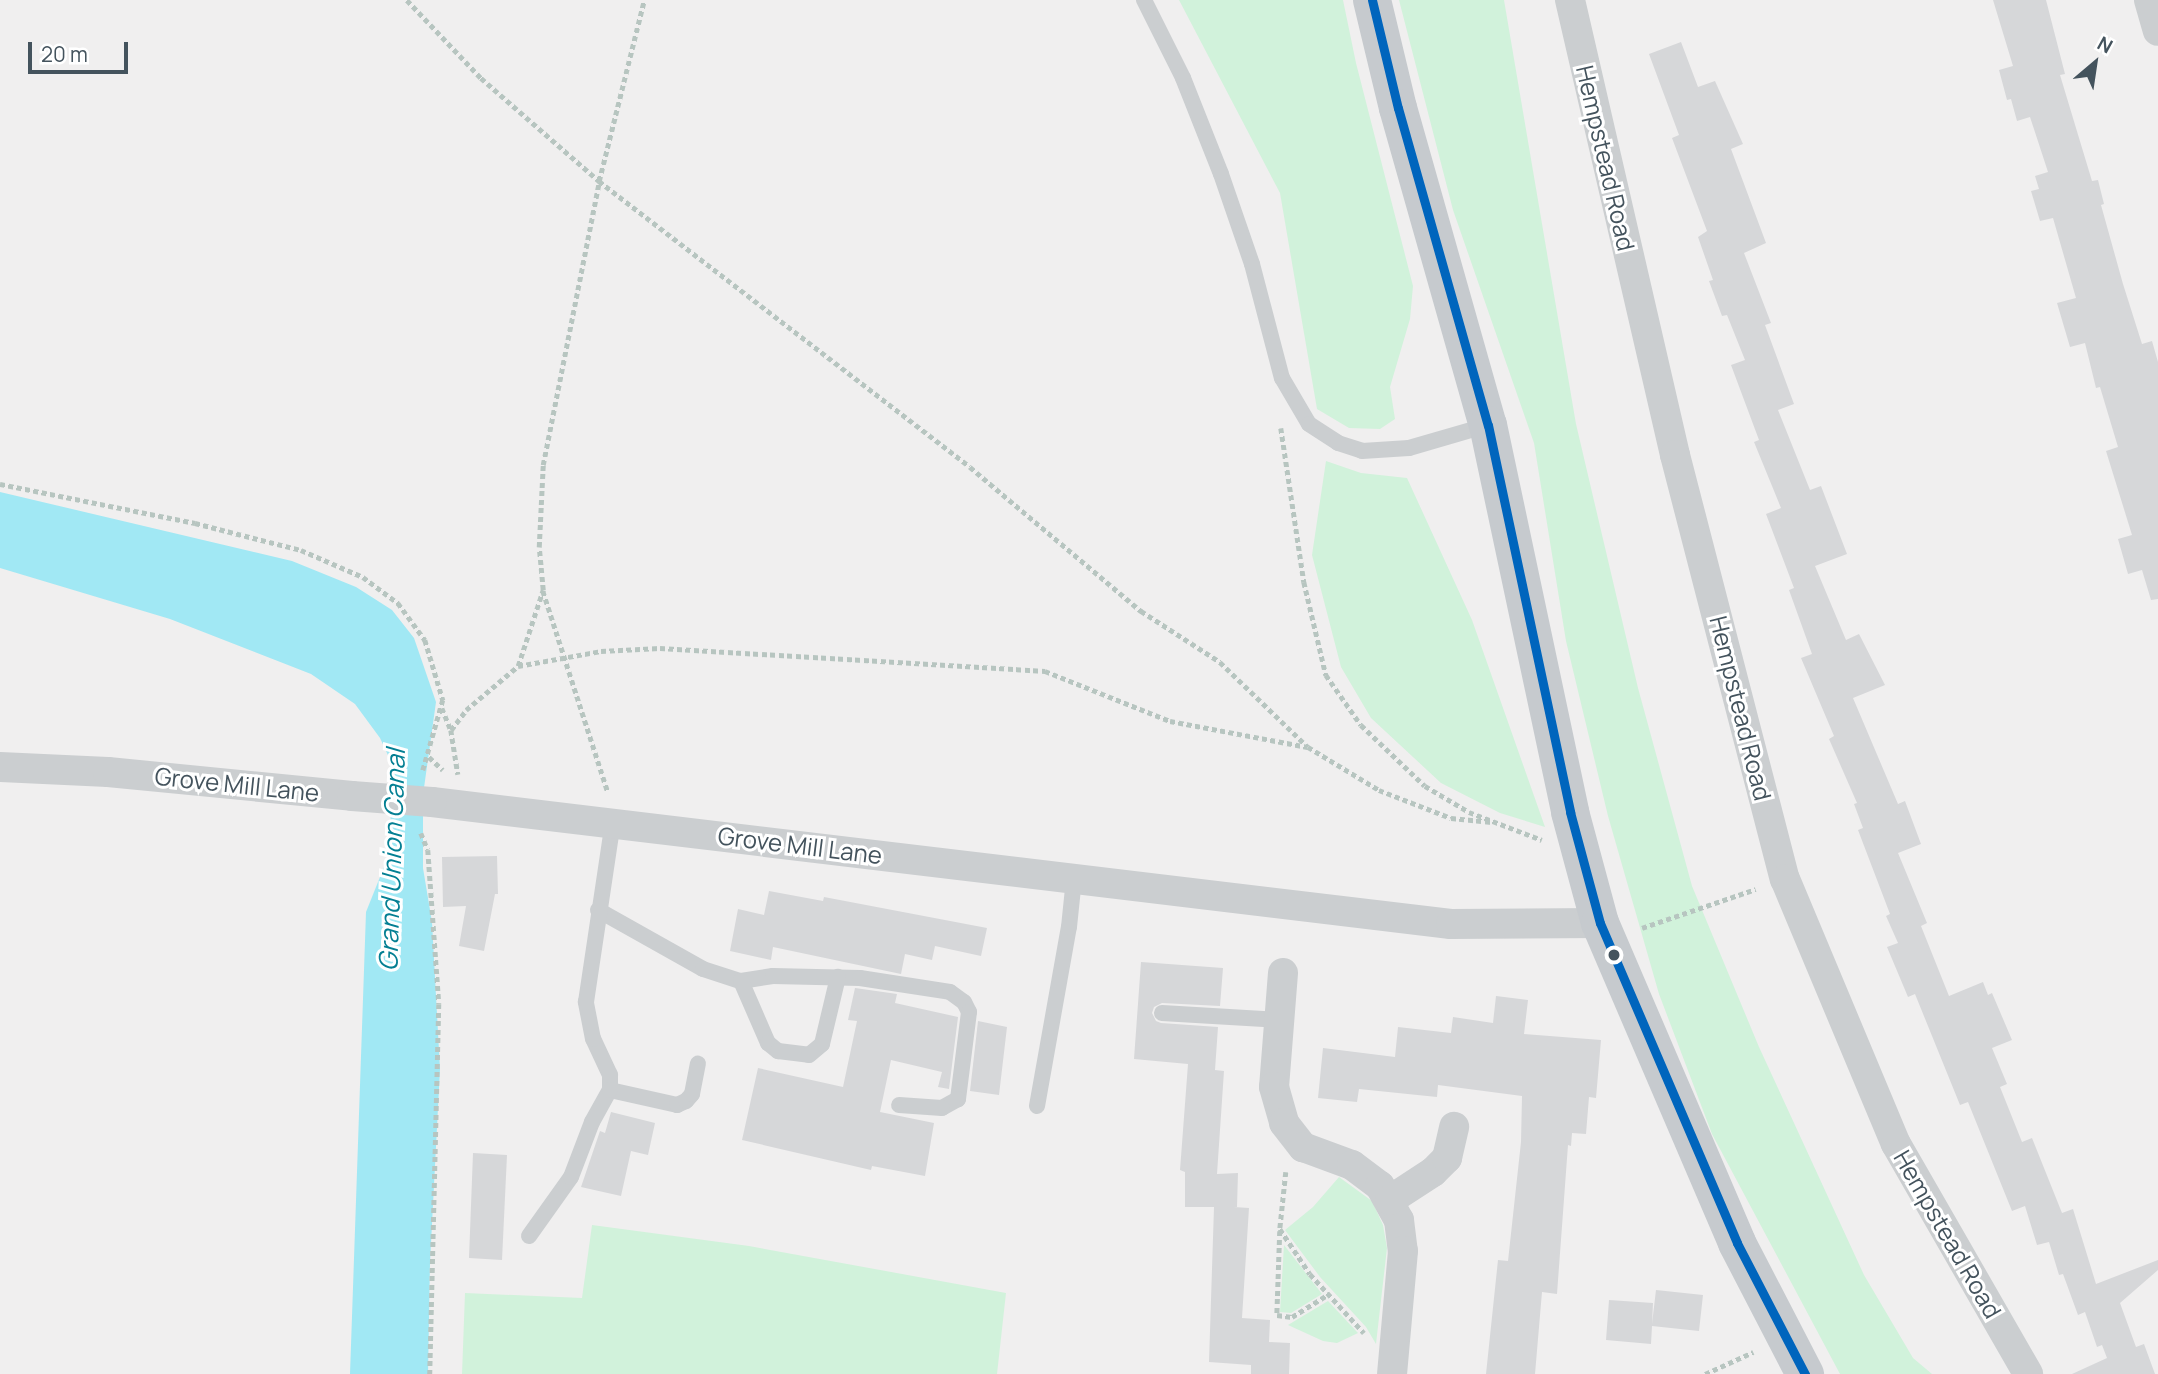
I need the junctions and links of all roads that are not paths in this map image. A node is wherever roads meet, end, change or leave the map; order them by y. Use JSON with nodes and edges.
{"nodes":[{"id":1,"x":1144,"y":0,"type":"edge"},
{"id":2,"x":1372,"y":0,"type":"edge"},
{"id":3,"x":1570,"y":0,"type":"edge"},
{"id":4,"x":2149,"y":0,"type":"edge"},
{"id":5,"x":2158,"y":31,"type":"edge"},
{"id":6,"x":1488,"y":425,"type":"junction"},
{"id":7,"x":0,"y":767,"type":"edge"},
{"id":8,"x":613,"y":821,"type":"junction"},
{"id":9,"x":1074,"y":878,"type":"junction"},
{"id":10,"x":598,"y":910,"type":"junction"},
{"id":11,"x":1616,"y":927,"type":"junction"},
{"id":12,"x":1283,"y":972,"type":"dead end"},
{"id":13,"x":838,"y":978,"type":"junction"},
{"id":14,"x":741,"y":981,"type":"junction"},
{"id":15,"x":1162,"y":1013,"type":"dead end"},
{"id":16,"x":1280,"y":1020,"type":"junction"},
{"id":17,"x":698,"y":1065,"type":"dead end"},
{"id":18,"x":610,"y":1090,"type":"junction"},
{"id":19,"x":899,"y":1105,"type":"dead end"},
{"id":20,"x":1037,"y":1106,"type":"dead end"},
{"id":21,"x":1454,"y":1127,"type":"dead end"},
{"id":22,"x":1390,"y":1200,"type":"junction"},
{"id":23,"x":529,"y":1236,"type":"dead end"},
{"id":24,"x":1392,"y":1369,"type":"edge"},
{"id":25,"x":1805,"y":1374,"type":"edge"},
{"id":26,"x":2028,"y":1374,"type":"edge"}],
"edges":[{"from":1,"to":6,"type":"lane"},
{"from":2,"to":6,"type":"main road"},
{"from":3,"to":26,"type":"street","name":"Hempstead Road"},
{"from":4,"to":5,"type":"street"},
{"from":6,"to":11,"type":"main road"},
{"from":7,"to":8,"type":"street","name":"Grove Mill Lane","bridge":true},
{"from":8,"to":9,"type":"street","name":"Grove Mill Lane"},
{"from":8,"to":10,"type":"lane"},
{"from":9,"to":11,"type":"street","name":"Grove Mill Lane"},
{"from":9,"to":20,"type":"lane"},
{"from":10,"to":14,"type":"lane"},
{"from":10,"to":18,"type":"lane"},
{"from":11,"to":25,"type":"main road"},
{"from":12,"to":16,"type":"street"},
{"from":13,"to":14,"type":"lane"},
{"from":13,"to":14,"type":"lane"},
{"from":13,"to":19,"type":"lane"},
{"from":15,"to":16,"type":"lane"},
{"from":16,"to":22,"type":"street"},
{"from":17,"to":18,"type":"lane"},
{"from":18,"to":23,"type":"lane"},
{"from":21,"to":22,"type":"street"},
{"from":22,"to":24,"type":"street"}]}
